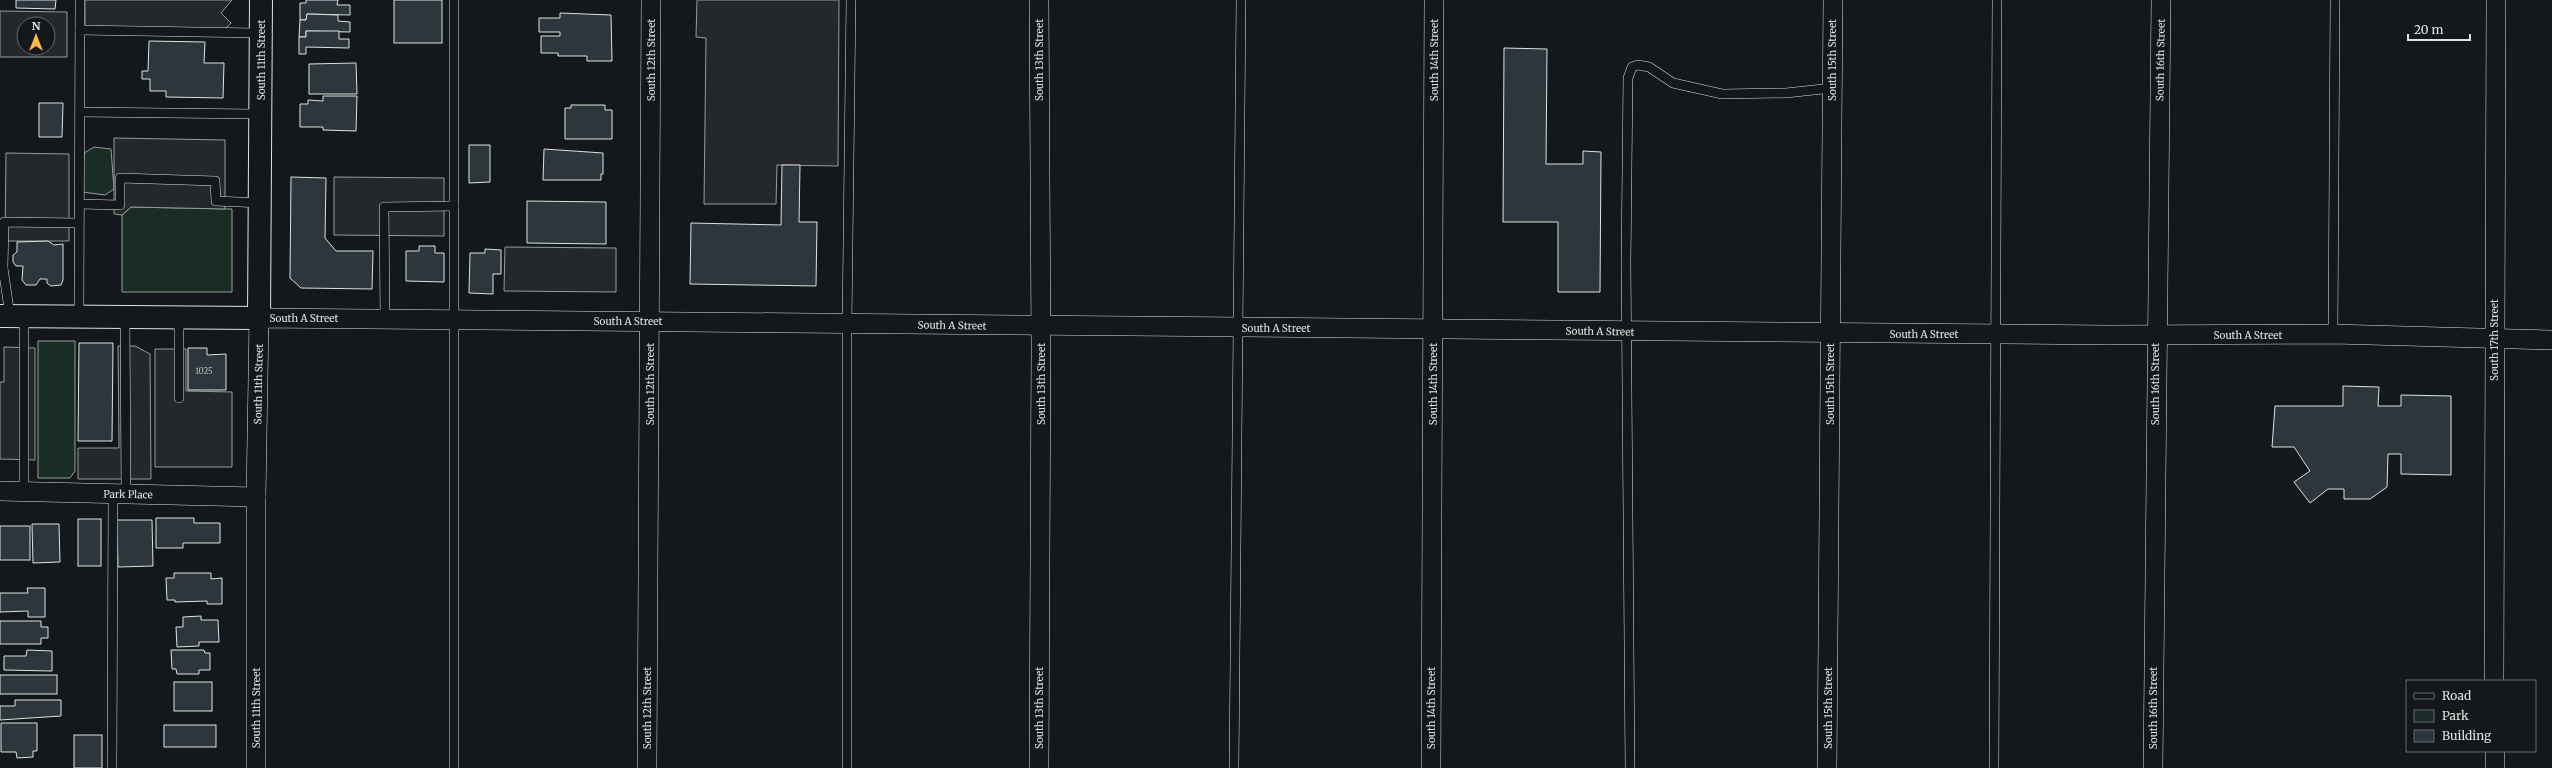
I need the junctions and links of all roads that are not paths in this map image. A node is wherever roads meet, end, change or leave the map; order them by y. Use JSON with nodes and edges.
{"nodes":[{"id":1,"x":80,"y":0,"type":"edge"},
{"id":2,"x":261,"y":0,"type":"edge"},
{"id":3,"x":454,"y":0,"type":"edge"},
{"id":4,"x":651,"y":0,"type":"edge"},
{"id":5,"x":851,"y":0,"type":"edge"},
{"id":6,"x":1039,"y":0,"type":"edge"},
{"id":7,"x":1241,"y":0,"type":"edge"},
{"id":8,"x":1434,"y":0,"type":"edge"},
{"id":9,"x":1833,"y":0,"type":"edge"},
{"id":10,"x":1997,"y":0,"type":"edge"},
{"id":11,"x":2161,"y":0,"type":"edge"},
{"id":12,"x":2335,"y":0,"type":"edge"},
{"id":13,"x":2496,"y":0,"type":"edge"},
{"id":14,"x":80,"y":30,"type":"junction"},
{"id":15,"x":261,"y":33,"type":"junction"},
{"id":16,"x":1832,"y":88,"type":"junction"},
{"id":17,"x":80,"y":112,"type":"junction"},
{"id":18,"x":260,"y":114,"type":"junction"},
{"id":19,"x":260,"y":203,"type":"junction"},
{"id":20,"x":79,"y":204,"type":"junction"},
{"id":21,"x":454,"y":206,"type":"junction"},
{"id":22,"x":79,"y":223,"type":"junction"},
{"id":23,"x":2,"y":268,"type":"edge"},
{"id":24,"x":11,"y":316,"type":"edge"},
{"id":25,"x":79,"y":316,"type":"junction"},
{"id":26,"x":125,"y":317,"type":"junction"},
{"id":27,"x":179,"y":318,"type":"junction"},
{"id":28,"x":259,"y":318,"type":"junction"},
{"id":29,"x":385,"y":319,"type":"junction"},
{"id":30,"x":454,"y":319,"type":"junction"},
{"id":31,"x":649,"y":320,"type":"junction"},
{"id":32,"x":847,"y":324,"type":"junction"},
{"id":33,"x":1042,"y":327,"type":"junction"},
{"id":34,"x":1238,"y":328,"type":"junction"},
{"id":35,"x":1434,"y":329,"type":"junction"},
{"id":36,"x":1627,"y":331,"type":"junction"},
{"id":37,"x":1830,"y":333,"type":"junction"},
{"id":38,"x":1996,"y":334,"type":"junction"},
{"id":39,"x":2333,"y":334,"type":"junction"},
{"id":40,"x":2156,"y":336,"type":"junction"},
{"id":41,"x":2494,"y":339,"type":"junction"},
{"id":42,"x":2552,"y":340,"type":"edge"},
{"id":43,"x":179,"y":398,"type":"dead end"},
{"id":44,"x":0,"y":491,"type":"edge"},
{"id":45,"x":24,"y":492,"type":"junction"},
{"id":46,"x":119,"y":494,"type":"junction"},
{"id":47,"x":256,"y":497,"type":"junction"},
{"id":48,"x":2494,"y":680,"type":"edge"},
{"id":49,"x":2495,"y":752,"type":"edge"},
{"id":50,"x":112,"y":768,"type":"edge"},
{"id":51,"x":256,"y":768,"type":"edge"},
{"id":52,"x":454,"y":768,"type":"edge"},
{"id":53,"x":647,"y":768,"type":"edge"},
{"id":54,"x":847,"y":768,"type":"edge"},
{"id":55,"x":1039,"y":768,"type":"edge"},
{"id":56,"x":1234,"y":768,"type":"edge"},
{"id":57,"x":1431,"y":768,"type":"edge"},
{"id":58,"x":1630,"y":768,"type":"edge"},
{"id":59,"x":1827,"y":768,"type":"edge"},
{"id":60,"x":1994,"y":768,"type":"edge"},
{"id":61,"x":2153,"y":768,"type":"edge"},
{"id":62,"x":2495,"y":768,"type":"edge"}],
"edges":[{"from":1,"to":14,"type":"lane"},
{"from":2,"to":15,"type":"main road","name":"South 11th Street"},
{"from":3,"to":21,"type":"lane"},
{"from":4,"to":31,"type":"street","name":"South 12th Street"},
{"from":5,"to":32,"type":"lane"},
{"from":6,"to":33,"type":"street","name":"South 13th Street"},
{"from":7,"to":34,"type":"lane"},
{"from":8,"to":35,"type":"street","name":"South 14th Street"},
{"from":9,"to":16,"type":"street","name":"South 15th Street"},
{"from":10,"to":38,"type":"lane"},
{"from":11,"to":40,"type":"street","name":"South 16th Street"},
{"from":12,"to":39,"type":"lane"},
{"from":13,"to":41,"type":"street","name":"South 17th Street"},
{"from":14,"to":15,"type":"lane"},
{"from":14,"to":17,"type":"lane"},
{"from":15,"to":18,"type":"main road","name":"South 11th Street"},
{"from":16,"to":36,"type":"lane"},
{"from":16,"to":37,"type":"street","name":"South 15th Street"},
{"from":17,"to":18,"type":"lane"},
{"from":17,"to":20,"type":"lane"},
{"from":18,"to":19,"type":"main road","name":"South 11th Street"},
{"from":19,"to":20,"type":"lane"},
{"from":19,"to":28,"type":"main road","name":"South 11th Street"},
{"from":20,"to":22,"type":"lane"},
{"from":21,"to":29,"type":"lane"},
{"from":21,"to":30,"type":"lane"},
{"from":22,"to":23,"type":"lane"},
{"from":22,"to":25,"type":"lane"},
{"from":23,"to":24,"type":"lane"},
{"from":24,"to":25,"type":"main road","name":"South A Street"},
{"from":24,"to":45,"type":"lane"},
{"from":25,"to":26,"type":"main road","name":"South A Street"},
{"from":26,"to":27,"type":"main road","name":"South A Street"},
{"from":26,"to":46,"type":"lane"},
{"from":27,"to":28,"type":"main road","name":"South A Street"},
{"from":27,"to":43,"type":"lane"},
{"from":28,"to":29,"type":"street","name":"South A Street"},
{"from":28,"to":47,"type":"street","name":"South 11th Street"},
{"from":29,"to":30,"type":"street","name":"South A Street"},
{"from":30,"to":31,"type":"street","name":"South A Street"},
{"from":30,"to":52,"type":"lane"},
{"from":31,"to":32,"type":"street","name":"South A Street"},
{"from":31,"to":53,"type":"street","name":"South 12th Street"},
{"from":32,"to":33,"type":"street","name":"South A Street"},
{"from":32,"to":54,"type":"lane"},
{"from":33,"to":34,"type":"street","name":"South A Street"},
{"from":33,"to":55,"type":"street","name":"South 13th Street"},
{"from":34,"to":35,"type":"street","name":"South A Street"},
{"from":34,"to":56,"type":"lane"},
{"from":35,"to":36,"type":"street","name":"South A Street"},
{"from":35,"to":57,"type":"street","name":"South 14th Street"},
{"from":36,"to":37,"type":"street","name":"South A Street"},
{"from":36,"to":58,"type":"lane"},
{"from":37,"to":38,"type":"street","name":"South A Street"},
{"from":37,"to":59,"type":"street","name":"South 15th Street"},
{"from":38,"to":40,"type":"street","name":"South A Street"},
{"from":38,"to":60,"type":"lane"},
{"from":39,"to":40,"type":"street","name":"South A Street"},
{"from":39,"to":41,"type":"street","name":"South A Street"},
{"from":40,"to":61,"type":"street","name":"South 16th Street"},
{"from":41,"to":42,"type":"street","name":"South A Street"},
{"from":41,"to":48,"type":"street","name":"South 17th Street"},
{"from":44,"to":45,"type":"street","name":"Park Place"},
{"from":45,"to":46,"type":"street","name":"Park Place"},
{"from":46,"to":47,"type":"street","name":"Park Place"},
{"from":46,"to":50,"type":"lane"},
{"from":47,"to":51,"type":"street","name":"South 11th Street"},
{"from":49,"to":62,"type":"street"}]}
